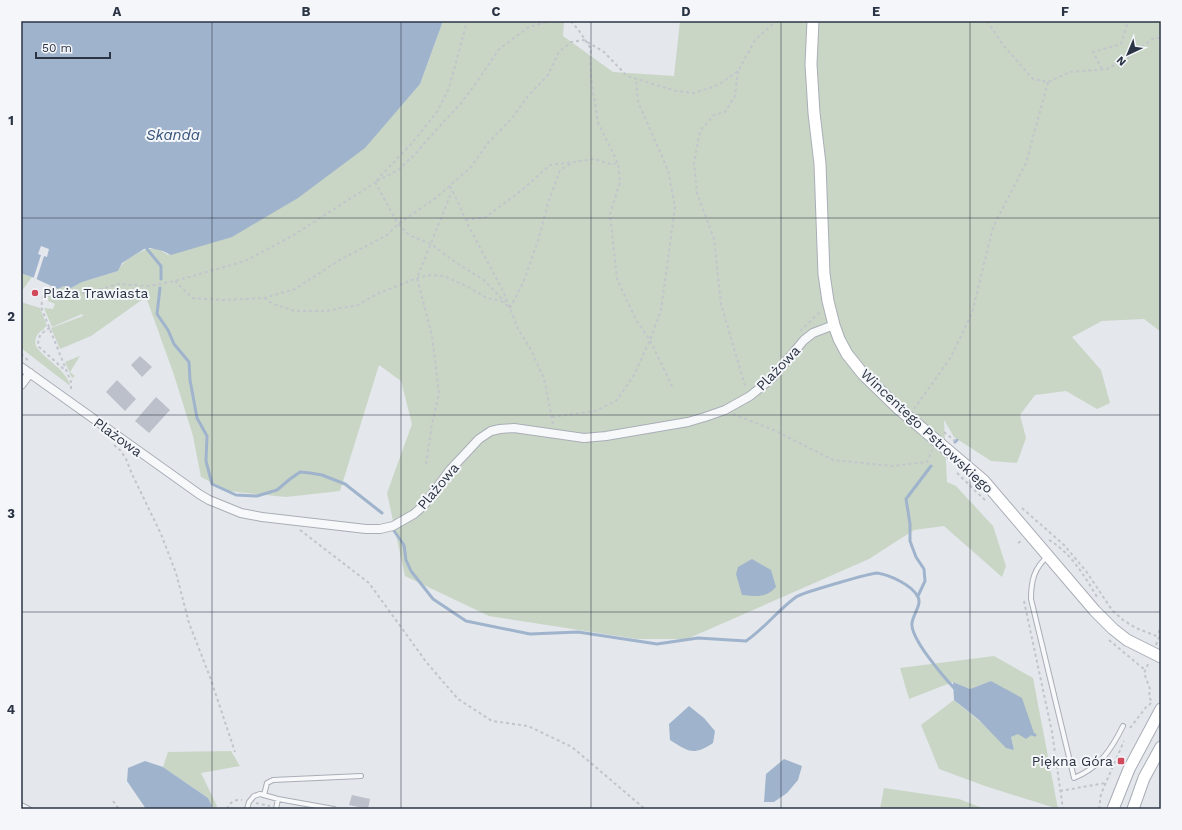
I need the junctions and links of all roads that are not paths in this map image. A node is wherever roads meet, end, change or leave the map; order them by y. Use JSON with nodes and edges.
{"nodes":[{"id":1,"x":813,"y":21,"type":"edge"},
{"id":2,"x":834,"y":326,"type":"junction"},
{"id":3,"x":21,"y":368,"type":"edge"},
{"id":4,"x":30,"y":373,"type":"junction"},
{"id":5,"x":21,"y":385,"type":"edge"},
{"id":6,"x":1048,"y":555,"type":"junction"},
{"id":7,"x":1161,"y":657,"type":"edge"},
{"id":8,"x":1161,"y":709,"type":"edge"},
{"id":9,"x":1123,"y":726,"type":"dead end"},
{"id":10,"x":1161,"y":748,"type":"edge"},
{"id":11,"x":361,"y":776,"type":"dead end"},
{"id":12,"x":264,"y":795,"type":"junction"},
{"id":13,"x":278,"y":799,"type":"junction"},
{"id":14,"x":21,"y":805,"type":"edge"},
{"id":15,"x":28,"y":809,"type":"edge"},
{"id":16,"x":247,"y":809,"type":"edge"},
{"id":17,"x":276,"y":809,"type":"edge"},
{"id":18,"x":334,"y":809,"type":"edge"},
{"id":19,"x":1113,"y":809,"type":"edge"},
{"id":20,"x":1133,"y":809,"type":"edge"}],
"edges":[{"from":1,"to":2,"type":"street","name":"Wincentego Pstrowskiego"},
{"from":2,"to":4,"type":"street","name":"Plażowa"},
{"from":2,"to":6,"type":"street","name":"Wincentego Pstrowskiego"},
{"from":3,"to":4,"type":"street","name":"Plażowa"},
{"from":4,"to":5,"type":"street"},
{"from":6,"to":7,"type":"street","name":"Wincentego Pstrowskiego"},
{"from":6,"to":9,"type":"lane"},
{"from":8,"to":19,"type":"street"},
{"from":10,"to":20,"type":"street"},
{"from":11,"to":12,"type":"lane"},
{"from":12,"to":13,"type":"lane"},
{"from":12,"to":16,"type":"lane"},
{"from":13,"to":17,"type":"lane"},
{"from":13,"to":18,"type":"lane"},
{"from":14,"to":15,"type":"lane"}]}
